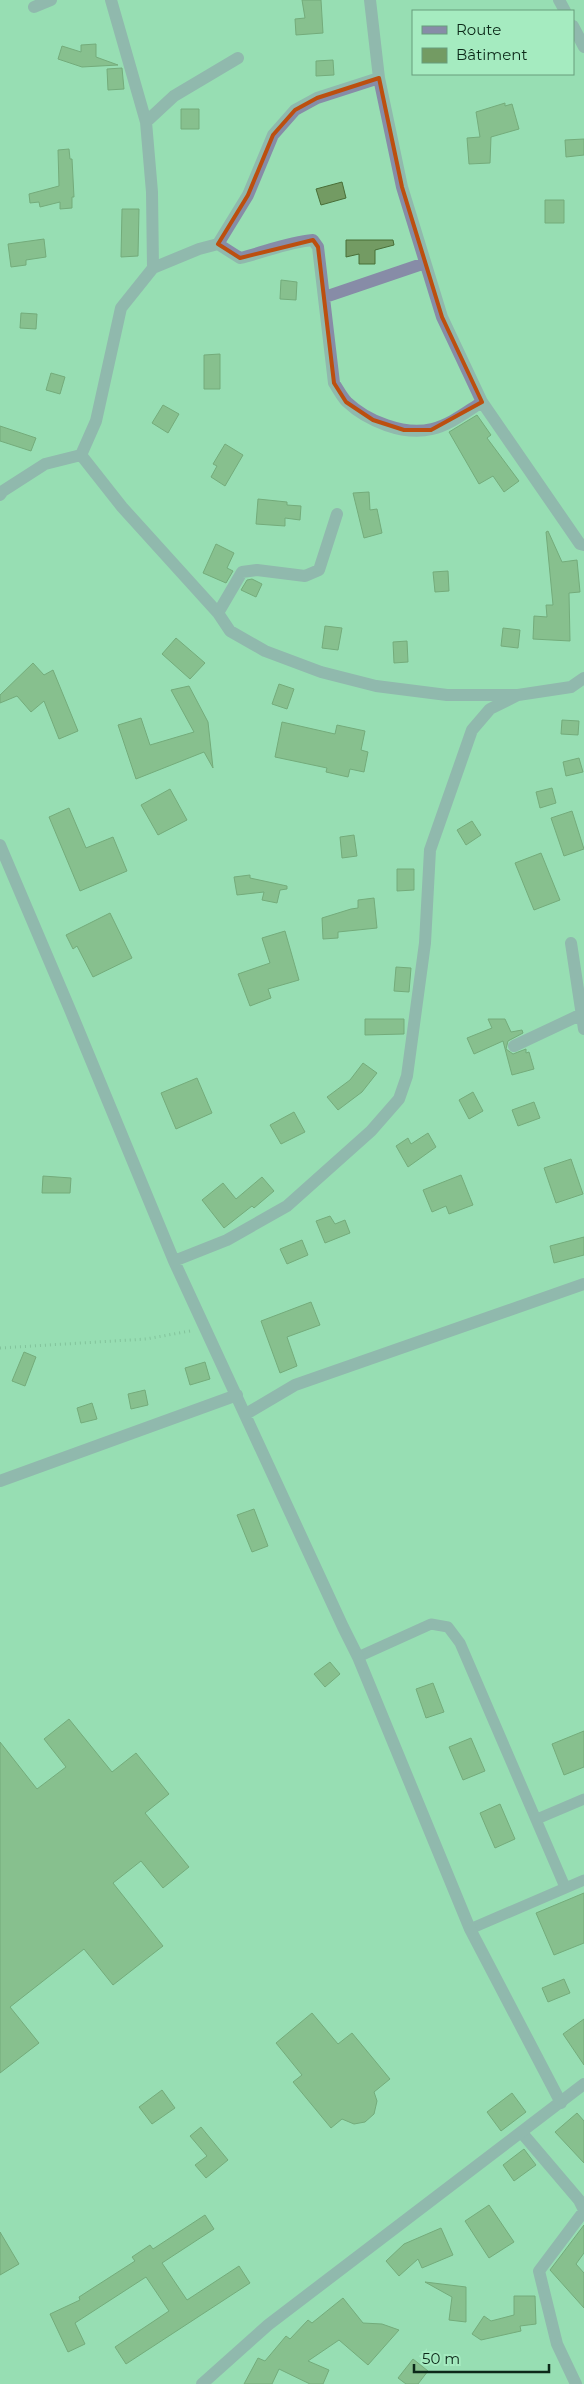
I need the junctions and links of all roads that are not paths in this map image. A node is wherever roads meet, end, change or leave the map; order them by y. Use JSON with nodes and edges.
{"nodes":[{"id":1,"x":50,"y":0,"type":"edge"},
{"id":2,"x":110,"y":0,"type":"edge"},
{"id":3,"x":370,"y":0,"type":"edge"},
{"id":4,"x":34,"y":7,"type":"dead end"},
{"id":5,"x":574,"y":28,"type":"edge"},
{"id":6,"x":584,"y":47,"type":"edge"},
{"id":7,"x":238,"y":58,"type":"dead end"},
{"id":8,"x":379,"y":78,"type":"junction"},
{"id":9,"x":146,"y":122,"type":"junction"},
{"id":10,"x":218,"y":244,"type":"junction"},
{"id":11,"x":425,"y":263,"type":"junction"},
{"id":12,"x":153,"y":268,"type":"junction"},
{"id":13,"x":325,"y":297,"type":"junction"},
{"id":14,"x":482,"y":402,"type":"junction"},
{"id":15,"x":81,"y":455,"type":"junction"},
{"id":16,"x":0,"y":495,"type":"edge"},
{"id":17,"x":336,"y":514,"type":"dead end"},
{"id":18,"x":584,"y":546,"type":"edge"},
{"id":19,"x":218,"y":613,"type":"junction"},
{"id":20,"x":584,"y":678,"type":"edge"},
{"id":21,"x":518,"y":695,"type":"junction"},
{"id":22,"x":0,"y":846,"type":"edge"},
{"id":23,"x":571,"y":943,"type":"dead end"},
{"id":24,"x":582,"y":1014,"type":"edge"},
{"id":25,"x":584,"y":1029,"type":"edge"},
{"id":26,"x":514,"y":1046,"type":"dead end"},
{"id":27,"x":174,"y":1261,"type":"junction"},
{"id":28,"x":584,"y":1284,"type":"edge"},
{"id":29,"x":238,"y":1395,"type":"junction"},
{"id":30,"x":246,"y":1414,"type":"junction"},
{"id":31,"x":0,"y":1481,"type":"edge"},
{"id":32,"x":358,"y":1657,"type":"junction"},
{"id":33,"x":584,"y":1799,"type":"edge"},
{"id":34,"x":537,"y":1819,"type":"junction"},
{"id":35,"x":584,"y":1880,"type":"edge"},
{"id":36,"x":565,"y":1887,"type":"junction"},
{"id":37,"x":470,"y":1929,"type":"junction"},
{"id":38,"x":584,"y":2084,"type":"edge"},
{"id":39,"x":561,"y":2102,"type":"junction"},
{"id":40,"x":522,"y":2133,"type":"junction"},
{"id":41,"x":584,"y":2211,"type":"edge"},
{"id":42,"x":202,"y":2384,"type":"edge"},
{"id":43,"x":576,"y":2384,"type":"edge"}],
"edges":[{"from":1,"to":4,"type":"street"},
{"from":2,"to":9,"type":"street"},
{"from":3,"to":8,"type":"street"},
{"from":5,"to":6,"type":"street"},
{"from":7,"to":9,"type":"street"},
{"from":8,"to":10,"type":"street"},
{"from":8,"to":11,"type":"street"},
{"from":9,"to":12,"type":"street"},
{"from":10,"to":12,"type":"street"},
{"from":10,"to":13,"type":"street"},
{"from":11,"to":13,"type":"street"},
{"from":11,"to":14,"type":"street"},
{"from":12,"to":15,"type":"street"},
{"from":13,"to":14,"type":"street"},
{"from":14,"to":18,"type":"street"},
{"from":15,"to":16,"type":"street"},
{"from":15,"to":19,"type":"street"},
{"from":17,"to":19,"type":"street"},
{"from":19,"to":21,"type":"street"},
{"from":20,"to":21,"type":"street"},
{"from":21,"to":27,"type":"street"},
{"from":22,"to":27,"type":"street"},
{"from":23,"to":24,"type":"street"},
{"from":24,"to":25,"type":"street"},
{"from":24,"to":26,"type":"street"},
{"from":27,"to":29,"type":"street"},
{"from":28,"to":30,"type":"street"},
{"from":29,"to":30,"type":"street"},
{"from":29,"to":31,"type":"street"},
{"from":30,"to":32,"type":"street"},
{"from":32,"to":34,"type":"lane"},
{"from":32,"to":37,"type":"street"},
{"from":33,"to":34,"type":"lane"},
{"from":34,"to":36,"type":"lane"},
{"from":35,"to":36,"type":"lane"},
{"from":36,"to":37,"type":"lane"},
{"from":37,"to":39,"type":"street"},
{"from":38,"to":39,"type":"street"},
{"from":39,"to":40,"type":"street"},
{"from":40,"to":41,"type":"street"},
{"from":40,"to":42,"type":"street"},
{"from":41,"to":43,"type":"street"}]}
